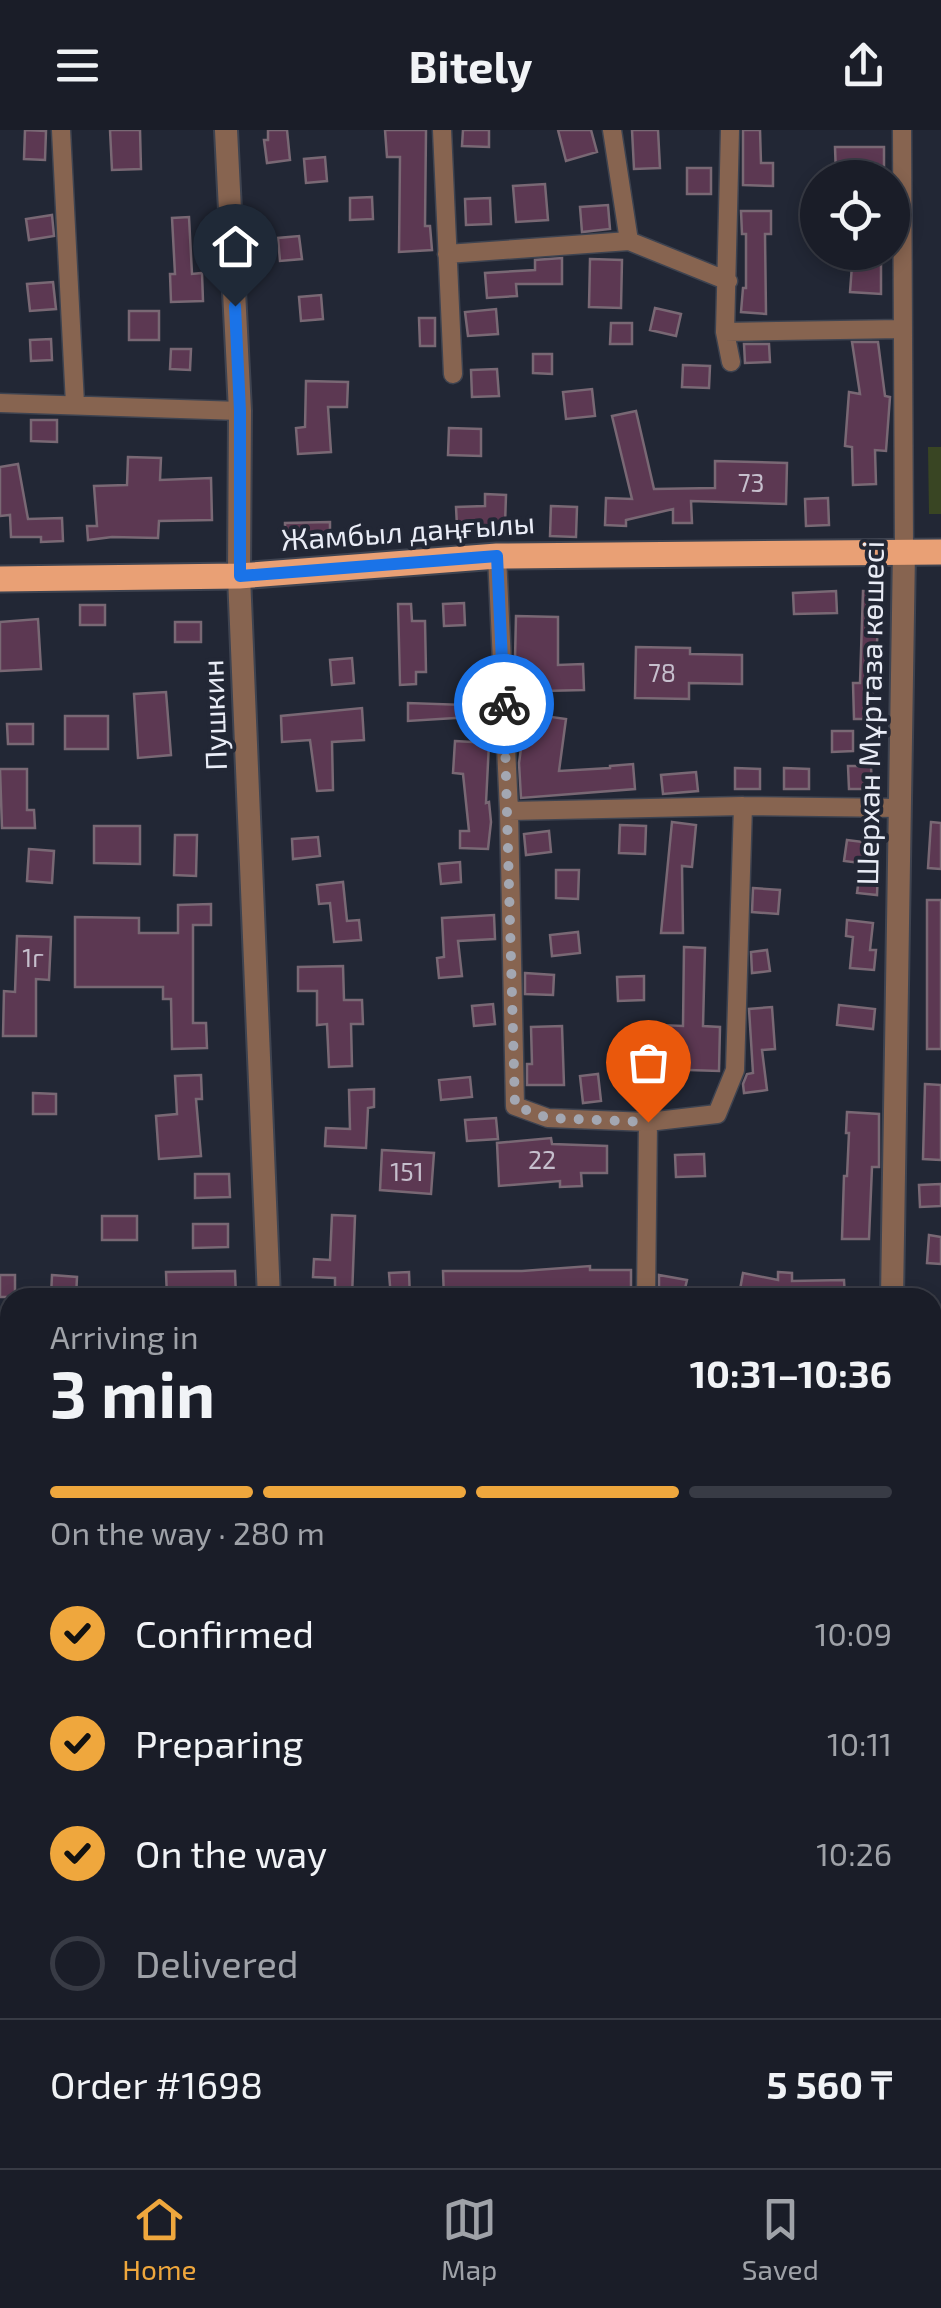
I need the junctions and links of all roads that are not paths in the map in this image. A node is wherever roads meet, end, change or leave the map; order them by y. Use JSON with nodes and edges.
{"nodes":[{"id":1,"x":61,"y":130,"type":"edge"},
{"id":2,"x":226,"y":130,"type":"edge"},
{"id":3,"x":442,"y":130,"type":"edge"},
{"id":4,"x":612,"y":130,"type":"edge"},
{"id":5,"x":730,"y":130,"type":"edge"},
{"id":6,"x":902,"y":130,"type":"edge"},
{"id":7,"x":629,"y":241,"type":"junction"},
{"id":8,"x":447,"y":254,"type":"junction"},
{"id":9,"x":728,"y":280,"type":"junction"},
{"id":10,"x":901,"y":329,"type":"junction"},
{"id":11,"x":725,"y":332,"type":"junction"},
{"id":12,"x":731,"y":362,"type":"dead end"},
{"id":13,"x":453,"y":374,"type":"dead end"},
{"id":14,"x":0,"y":403,"type":"edge"},
{"id":15,"x":75,"y":404,"type":"junction"},
{"id":16,"x":240,"y":411,"type":"junction"},
{"id":17,"x":904,"y":551,"type":"junction"},
{"id":18,"x":941,"y":552,"type":"edge"},
{"id":19,"x":497,"y":556,"type":"junction"},
{"id":20,"x":240,"y":576,"type":"junction"},
{"id":21,"x":0,"y":579,"type":"edge"},
{"id":22,"x":743,"y":806,"type":"junction"},
{"id":23,"x":899,"y":808,"type":"junction"},
{"id":24,"x":509,"y":811,"type":"junction"},
{"id":25,"x":648,"y":1122,"type":"junction"},
{"id":26,"x":269,"y":1288,"type":"edge"},
{"id":27,"x":646,"y":1288,"type":"edge"},
{"id":28,"x":892,"y":1288,"type":"edge"}],
"edges":[{"from":1,"to":15,"type":"street"},
{"from":2,"to":16,"type":"street","name":"Пушкин"},
{"from":3,"to":8,"type":"street"},
{"from":4,"to":7,"type":"street"},
{"from":5,"to":9,"type":"street"},
{"from":6,"to":10,"type":"street","name":"Шерхан Мұртаза көшесі"},
{"from":7,"to":8,"type":"street"},
{"from":7,"to":9,"type":"street"},
{"from":8,"to":13,"type":"street"},
{"from":9,"to":11,"type":"street"},
{"from":10,"to":11,"type":"street"},
{"from":10,"to":17,"type":"street","name":"Шерхан Мұртаза көшесі"},
{"from":11,"to":12,"type":"street"},
{"from":14,"to":15,"type":"street"},
{"from":15,"to":16,"type":"street"},
{"from":16,"to":20,"type":"street","name":"Пушкин"},
{"from":17,"to":18,"type":"main road","name":"Жамбыл даңғылы"},
{"from":17,"to":19,"type":"main road","name":"Жамбыл даңғылы"},
{"from":17,"to":23,"type":"street","name":"Шерхан Мұртаза көшесі"},
{"from":19,"to":20,"type":"main road","name":"Жамбыл даңғылы"},
{"from":19,"to":24,"type":"street"},
{"from":20,"to":21,"type":"main road","name":"Жамбыл даңғылы"},
{"from":20,"to":26,"type":"street","name":"Пушкин"},
{"from":22,"to":23,"type":"street"},
{"from":22,"to":24,"type":"street"},
{"from":22,"to":25,"type":"street"},
{"from":23,"to":28,"type":"street","name":"Шерхан Мұртаза көшесі"},
{"from":24,"to":25,"type":"street"},
{"from":25,"to":27,"type":"street"}]}
